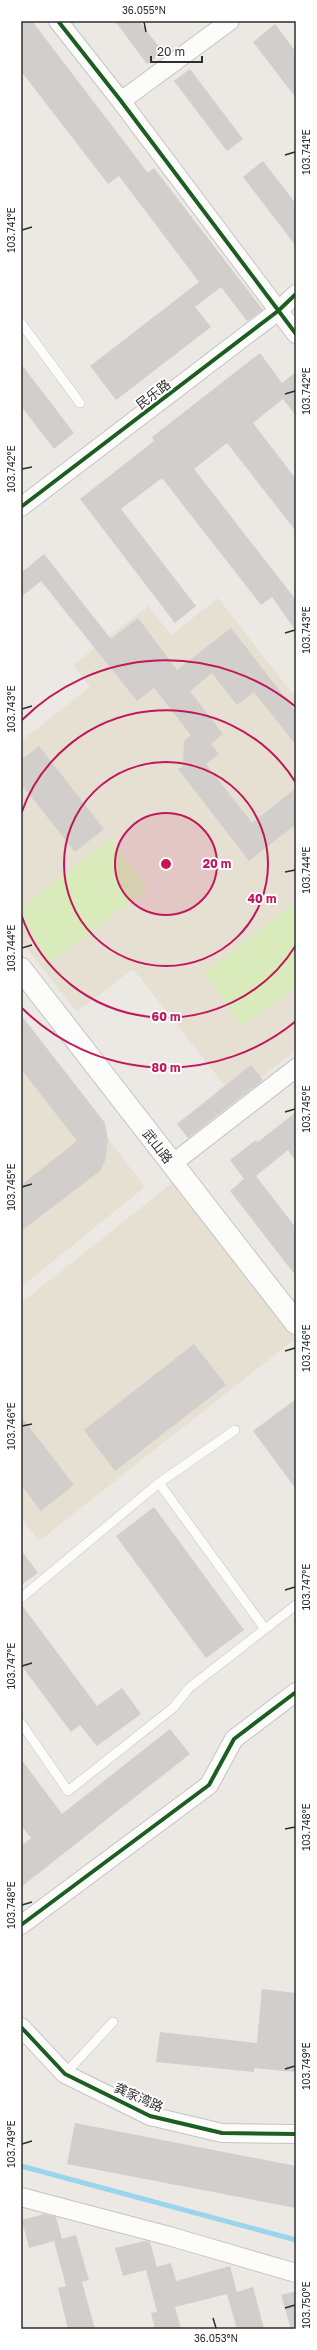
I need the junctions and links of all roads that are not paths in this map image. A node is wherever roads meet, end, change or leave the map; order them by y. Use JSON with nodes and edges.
{"nodes":[{"id":1,"x":58,"y":21,"type":"edge"},
{"id":2,"x":230,"y":21,"type":"edge"},
{"id":3,"x":121,"y":101,"type":"junction"},
{"id":4,"x":296,"y":294,"type":"edge"},
{"id":5,"x":278,"y":311,"type":"junction"},
{"id":6,"x":21,"y":323,"type":"edge"},
{"id":7,"x":296,"y":334,"type":"edge"},
{"id":8,"x":80,"y":403,"type":"dead end"},
{"id":9,"x":21,"y":507,"type":"edge"},
{"id":10,"x":21,"y":969,"type":"edge"},
{"id":11,"x":296,"y":1068,"type":"edge"},
{"id":12,"x":172,"y":1164,"type":"junction"},
{"id":13,"x":296,"y":1322,"type":"edge"},
{"id":14,"x":235,"y":1430,"type":"dead end"},
{"id":15,"x":159,"y":1483,"type":"junction"},
{"id":16,"x":21,"y":1598,"type":"edge"},
{"id":17,"x":296,"y":1605,"type":"edge"},
{"id":18,"x":265,"y":1629,"type":"junction"},
{"id":19,"x":296,"y":1692,"type":"edge"},
{"id":20,"x":21,"y":1723,"type":"edge"},
{"id":21,"x":21,"y":1925,"type":"edge"},
{"id":22,"x":113,"y":2022,"type":"dead end"},
{"id":23,"x":21,"y":2027,"type":"edge"},
{"id":24,"x":66,"y":2074,"type":"junction"},
{"id":25,"x":296,"y":2134,"type":"edge"},
{"id":26,"x":21,"y":2197,"type":"edge"},
{"id":27,"x":296,"y":2273,"type":"edge"}],
"edges":[{"from":1,"to":3,"type":"street"},
{"from":2,"to":3,"type":"street"},
{"from":3,"to":5,"type":"street"},
{"from":4,"to":5,"type":"street","name":"民乐路"},
{"from":5,"to":7,"type":"street"},
{"from":5,"to":9,"type":"street","name":"民乐路"},
{"from":6,"to":8,"type":"lane"},
{"from":10,"to":12,"type":"main road","name":"武山路"},
{"from":11,"to":12,"type":"street"},
{"from":12,"to":13,"type":"main road","name":"武山路"},
{"from":14,"to":15,"type":"lane"},
{"from":15,"to":16,"type":"lane"},
{"from":15,"to":18,"type":"lane"},
{"from":17,"to":18,"type":"lane"},
{"from":18,"to":20,"type":"lane"},
{"from":19,"to":21,"type":"street"},
{"from":22,"to":24,"type":"lane"},
{"from":23,"to":24,"type":"street","name":"龚家湾路"},
{"from":24,"to":25,"type":"street","name":"龚家湾路"},
{"from":26,"to":27,"type":"street"}]}
